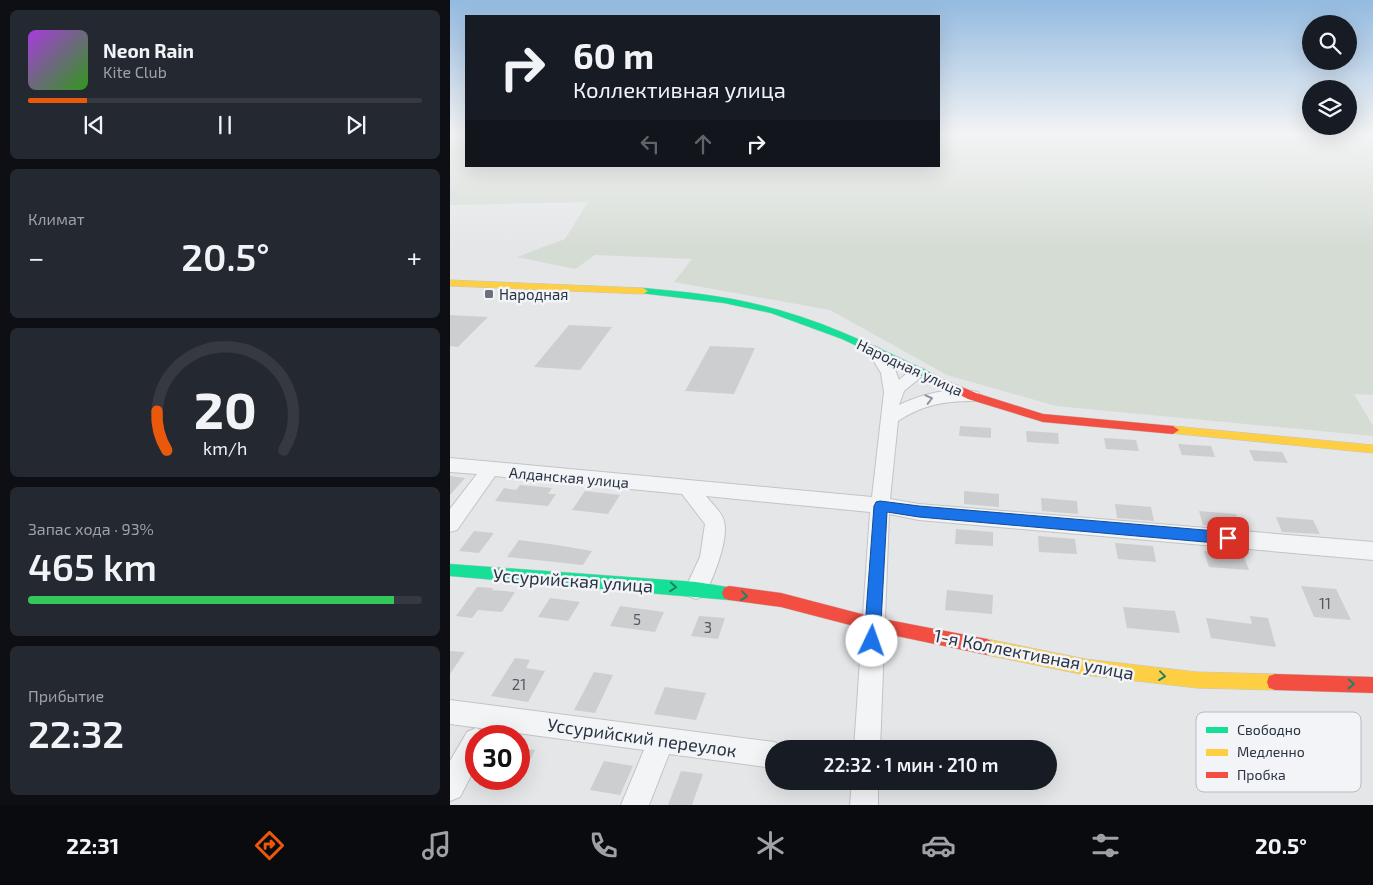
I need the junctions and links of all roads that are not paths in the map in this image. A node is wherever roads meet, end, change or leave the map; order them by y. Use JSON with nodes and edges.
{"nodes":[{"id":1,"x":450,"y":284,"type":"edge"},
{"id":2,"x":874,"y":350,"type":"junction"},
{"id":3,"x":919,"y":372,"type":"junction"},
{"id":4,"x":972,"y":396,"type":"junction"},
{"id":5,"x":892,"y":399,"type":"junction"},
{"id":6,"x":890,"y":418,"type":"junction"},
{"id":7,"x":1373,"y":449,"type":"edge"},
{"id":8,"x":450,"y":465,"type":"edge"},
{"id":9,"x":490,"y":470,"type":"junction"},
{"id":10,"x":688,"y":488,"type":"junction"},
{"id":11,"x":880,"y":506,"type":"junction"},
{"id":12,"x":450,"y":524,"type":"edge"},
{"id":13,"x":1373,"y":551,"type":"edge"},
{"id":14,"x":450,"y":570,"type":"edge"},
{"id":15,"x":696,"y":589,"type":"junction"},
{"id":16,"x":873,"y":624,"type":"junction"},
{"id":17,"x":1373,"y":685,"type":"edge"},
{"id":18,"x":450,"y":712,"type":"edge"},
{"id":19,"x":482,"y":725,"type":"edge"},
{"id":20,"x":530,"y":730,"type":"edge"},
{"id":21,"x":867,"y":740,"type":"edge"},
{"id":22,"x":661,"y":741,"type":"junction"},
{"id":23,"x":765,"y":754,"type":"edge"},
{"id":24,"x":465,"y":760,"type":"edge"},
{"id":25,"x":450,"y":786,"type":"edge"},
{"id":26,"x":865,"y":790,"type":"edge"},
{"id":27,"x":635,"y":805,"type":"edge"},
{"id":28,"x":864,"y":805,"type":"edge"}],
"edges":[{"from":1,"to":2,"type":"street","name":"Народная улица"},
{"from":2,"to":3,"type":"street","name":"Народная улица"},
{"from":2,"to":5,"type":"street"},
{"from":3,"to":4,"type":"street","name":"Народная улица"},
{"from":3,"to":5,"type":"street"},
{"from":6,"to":4,"type":"street","one_way":true},
{"from":4,"to":7,"type":"street","name":"Народная улица"},
{"from":5,"to":6,"type":"street"},
{"from":6,"to":11,"type":"street"},
{"from":8,"to":9,"type":"street","name":"Алданская улица"},
{"from":9,"to":10,"type":"street","name":"Алданская улица"},
{"from":9,"to":12,"type":"street"},
{"from":10,"to":11,"type":"street","name":"Алданская улица"},
{"from":10,"to":15,"type":"street"},
{"from":11,"to":13,"type":"street","name":"Алданская улица"},
{"from":11,"to":16,"type":"street"},
{"from":14,"to":15,"type":"street","name":"Уссурийская улица","one_way":true},
{"from":15,"to":16,"type":"street","name":"Уссурийская улица","one_way":true},
{"from":16,"to":17,"type":"street","name":"1-я Коллективная улица","one_way":true},
{"from":16,"to":21,"type":"street"},
{"from":18,"to":19,"type":"street","name":"Уссурийский переулок"},
{"from":20,"to":22,"type":"street","name":"Уссурийский переулок"},
{"from":22,"to":23,"type":"street","name":"Уссурийский переулок"},
{"from":22,"to":27,"type":"street"},
{"from":24,"to":25,"type":"street"},
{"from":26,"to":28,"type":"street"}]}
